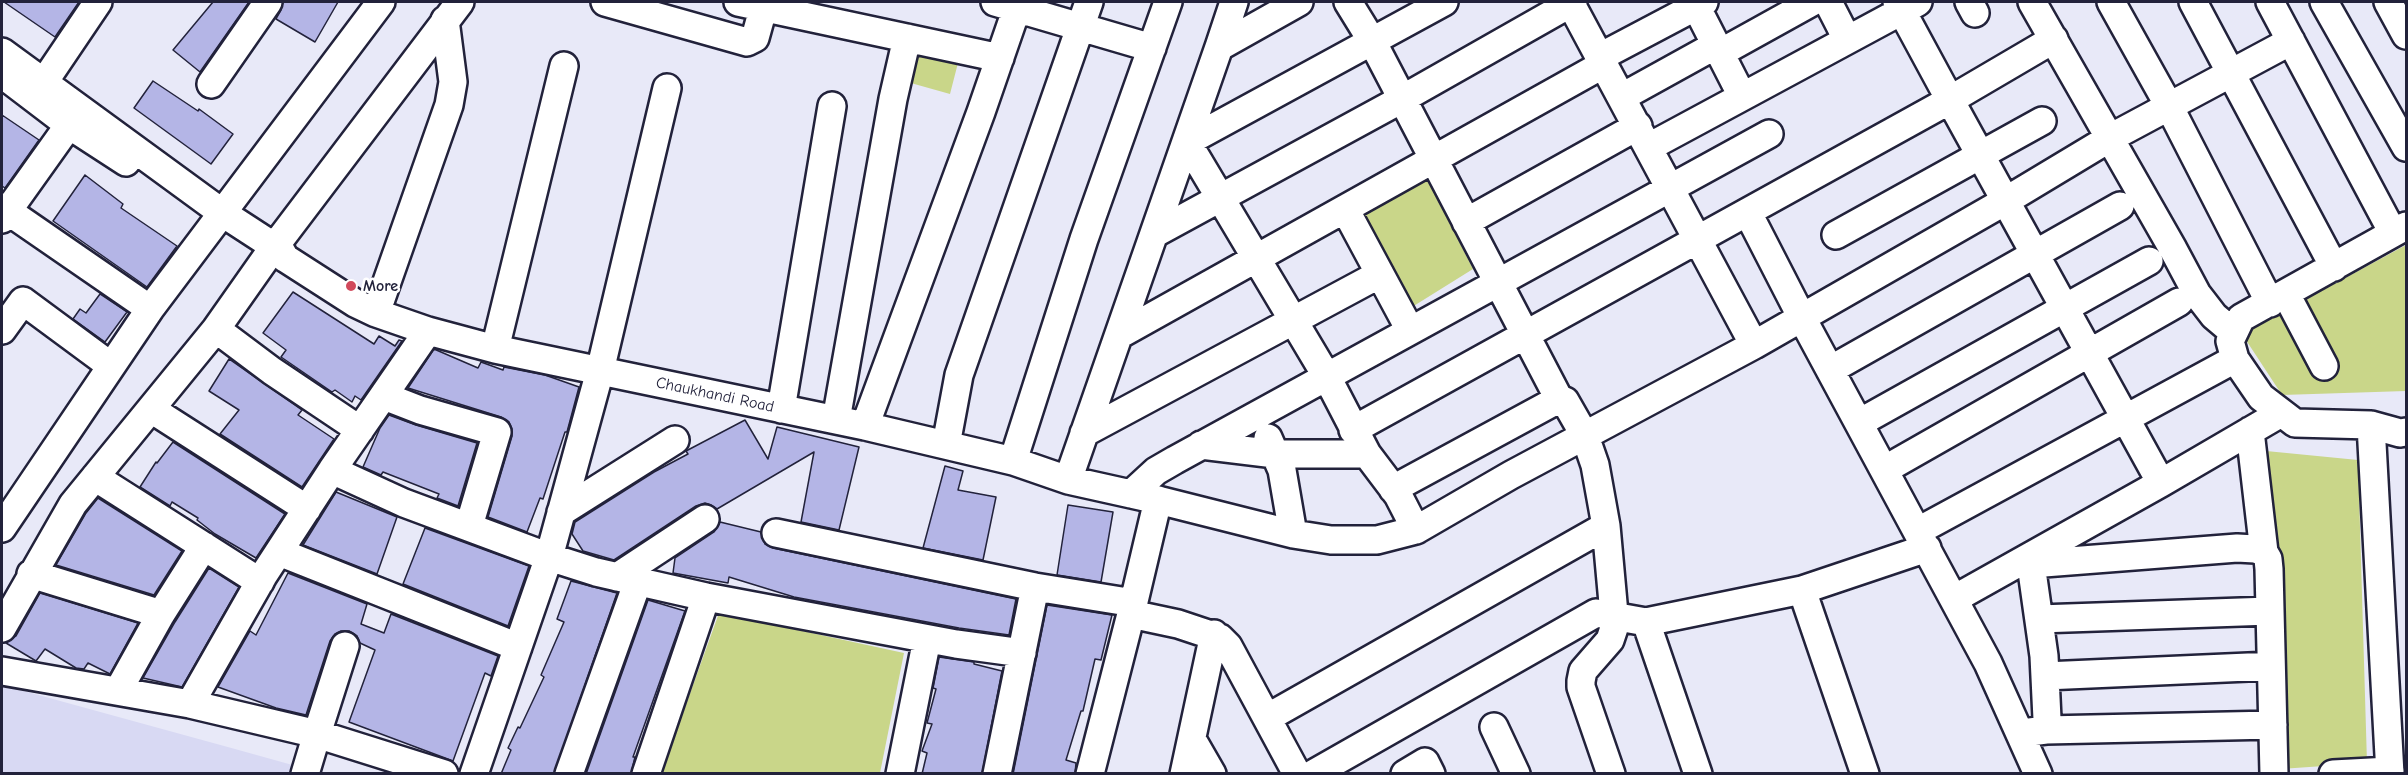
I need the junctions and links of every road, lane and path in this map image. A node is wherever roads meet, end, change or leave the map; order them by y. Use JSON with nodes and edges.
{"nodes":[{"id":1,"x":98,"y":2,"type":"edge"},
{"id":2,"x":268,"y":2,"type":"edge"},
{"id":3,"x":381,"y":2,"type":"edge"},
{"id":4,"x":605,"y":2,"type":"edge"},
{"id":5,"x":1168,"y":2,"type":"edge"},
{"id":6,"x":1234,"y":2,"type":"edge"},
{"id":7,"x":1299,"y":2,"type":"edge"},
{"id":8,"x":1348,"y":2,"type":"edge"},
{"id":9,"x":1444,"y":2,"type":"edge"},
{"id":10,"x":1571,"y":2,"type":"edge"},
{"id":11,"x":1812,"y":2,"type":"edge"},
{"id":12,"x":1828,"y":2,"type":"edge"},
{"id":13,"x":2032,"y":2,"type":"edge"},
{"id":14,"x":2111,"y":2,"type":"edge"},
{"id":15,"x":2193,"y":2,"type":"edge"},
{"id":16,"x":2270,"y":2,"type":"edge"},
{"id":17,"x":2324,"y":2,"type":"edge"},
{"id":18,"x":2388,"y":2,"type":"edge"},
{"id":19,"x":1010,"y":3,"type":"edge"},
{"id":20,"x":1698,"y":3,"type":"edge"},
{"id":21,"x":755,"y":4,"type":"edge"},
{"id":22,"x":1906,"y":4,"type":"edge"},
{"id":23,"x":452,"y":11,"type":"edge"},
{"id":24,"x":1085,"y":14,"type":"edge"},
{"id":25,"x":2406,"y":35,"type":"edge"},
{"id":26,"x":908,"y":38,"type":"junction"},
{"id":27,"x":1847,"y":39,"type":"junction"},
{"id":28,"x":2054,"y":39,"type":"junction"},
{"id":29,"x":1372,"y":41,"type":"junction"},
{"id":30,"x":2291,"y":41,"type":"junction"},
{"id":31,"x":1219,"y":47,"type":"junction"},
{"id":32,"x":1152,"y":48,"type":"junction"},
{"id":33,"x":1718,"y":49,"type":"junction"},
{"id":34,"x":2,"y":51,"type":"edge"},
{"id":35,"x":1000,"y":58,"type":"junction"},
{"id":36,"x":1602,"y":60,"type":"junction"},
{"id":37,"x":564,"y":66,"type":"dead end"},
{"id":38,"x":2232,"y":73,"type":"junction"},
{"id":39,"x":2,"y":74,"type":"edge"},
{"id":40,"x":44,"y":82,"type":"junction"},
{"id":41,"x":211,"y":84,"type":"dead end"},
{"id":42,"x":667,"y":88,"type":"dead end"},
{"id":43,"x":1742,"y":96,"type":"junction"},
{"id":44,"x":1622,"y":97,"type":"junction"},
{"id":45,"x":1402,"y":99,"type":"junction"},
{"id":46,"x":1950,"y":100,"type":"junction"},
{"id":47,"x":832,"y":106,"type":"dead end"},
{"id":48,"x":2169,"y":106,"type":"junction"},
{"id":49,"x":2042,"y":121,"type":"dead end"},
{"id":50,"x":69,"y":125,"type":"junction"},
{"id":51,"x":1769,"y":134,"type":"dead end"},
{"id":52,"x":1643,"y":136,"type":"junction"},
{"id":53,"x":2110,"y":138,"type":"junction"},
{"id":54,"x":1187,"y":142,"type":"junction"},
{"id":55,"x":2406,"y":147,"type":"edge"},
{"id":56,"x":1982,"y":156,"type":"junction"},
{"id":57,"x":1434,"y":159,"type":"junction"},
{"id":58,"x":1671,"y":187,"type":"junction"},
{"id":59,"x":1220,"y":198,"type":"junction"},
{"id":60,"x":2007,"y":200,"type":"junction"},
{"id":61,"x":2120,"y":206,"type":"dead end"},
{"id":62,"x":1345,"y":209,"type":"junction"},
{"id":63,"x":3,"y":212,"type":"edge"},
{"id":64,"x":1749,"y":213,"type":"junction"},
{"id":65,"x":218,"y":216,"type":"junction"},
{"id":66,"x":1466,"y":222,"type":"junction"},
{"id":67,"x":2400,"y":230,"type":"edge"},
{"id":68,"x":1154,"y":234,"type":"junction"},
{"id":69,"x":1836,"y":236,"type":"dead end"},
{"id":70,"x":1700,"y":240,"type":"junction"},
{"id":71,"x":275,"y":254,"type":"junction"},
{"id":72,"x":2036,"y":254,"type":"junction"},
{"id":73,"x":1256,"y":258,"type":"junction"},
{"id":74,"x":2149,"y":261,"type":"dead end"},
{"id":75,"x":2334,"y":267,"type":"junction"},
{"id":76,"x":1380,"y":274,"type":"junction"},
{"id":77,"x":1497,"y":283,"type":"junction"},
{"id":78,"x":2278,"y":298,"type":"junction"},
{"id":79,"x":2179,"y":302,"type":"dead end"},
{"id":80,"x":2066,"y":307,"type":"junction"},
{"id":81,"x":150,"y":309,"type":"junction"},
{"id":82,"x":376,"y":313,"type":"junction"},
{"id":83,"x":1802,"y":318,"type":"junction"},
{"id":84,"x":1293,"y":321,"type":"junction"},
{"id":85,"x":216,"y":329,"type":"junction"},
{"id":86,"x":2,"y":330,"type":"edge"},
{"id":87,"x":1410,"y":330,"type":"junction"},
{"id":88,"x":429,"y":331,"type":"junction"},
{"id":89,"x":2233,"y":332,"type":"junction"},
{"id":90,"x":1119,"y":335,"type":"junction"},
{"id":91,"x":1526,"y":336,"type":"junction"},
{"id":92,"x":1754,"y":345,"type":"junction"},
{"id":93,"x":495,"y":348,"type":"junction"},
{"id":94,"x":2091,"y":353,"type":"junction"},
{"id":95,"x":2235,"y":359,"type":"junction"},
{"id":96,"x":111,"y":366,"type":"junction"},
{"id":97,"x":2324,"y":366,"type":"dead end"},
{"id":98,"x":1830,"y":370,"type":"junction"},
{"id":99,"x":600,"y":371,"type":"junction"},
{"id":100,"x":1327,"y":377,"type":"junction"},
{"id":101,"x":384,"y":396,"type":"junction"},
{"id":102,"x":1559,"y":399,"type":"junction"},
{"id":103,"x":151,"y":409,"type":"junction"},
{"id":104,"x":781,"y":409,"type":"junction"},
{"id":105,"x":2406,"y":414,"type":"edge"},
{"id":106,"x":1259,"y":415,"type":"junction"},
{"id":107,"x":2126,"y":417,"type":"junction"},
{"id":108,"x":2288,"y":418,"type":"junction"},
{"id":109,"x":836,"y":420,"type":"junction"},
{"id":110,"x":1859,"y":423,"type":"junction"},
{"id":111,"x":2371,"y":425,"type":"junction"},
{"id":112,"x":866,"y":426,"type":"junction"},
{"id":113,"x":360,"y":430,"type":"junction"},
{"id":114,"x":1353,"y":430,"type":"junction"},
{"id":115,"x":2250,"y":431,"type":"junction"},
{"id":116,"x":2406,"y":432,"type":"edge"},
{"id":117,"x":1084,"y":433,"type":"junction"},
{"id":118,"x":1585,"y":436,"type":"junction"},
{"id":119,"x":675,"y":440,"type":"dead end"},
{"id":120,"x":946,"y":445,"type":"junction"},
{"id":121,"x":1202,"y":445,"type":"junction"},
{"id":122,"x":1275,"y":454,"type":"junction"},
{"id":123,"x":1367,"y":454,"type":"junction"},
{"id":124,"x":1013,"y":461,"type":"junction"},
{"id":125,"x":332,"y":470,"type":"junction"},
{"id":126,"x":1884,"y":470,"type":"junction"},
{"id":127,"x":95,"y":477,"type":"junction"},
{"id":128,"x":1068,"y":480,"type":"junction"},
{"id":129,"x":2161,"y":483,"type":"junction"},
{"id":130,"x":1393,"y":489,"type":"junction"},
{"id":131,"x":1131,"y":494,"type":"junction"},
{"id":132,"x":1158,"y":500,"type":"junction"},
{"id":133,"x":307,"y":509,"type":"junction"},
{"id":134,"x":561,"y":512,"type":"junction"},
{"id":135,"x":705,"y":519,"type":"dead end"},
{"id":136,"x":469,"y":526,"type":"junction"},
{"id":137,"x":1606,"y":526,"type":"junction"},
{"id":138,"x":2,"y":528,"type":"edge"},
{"id":139,"x":1416,"y":530,"type":"junction"},
{"id":140,"x":776,"y":533,"type":"dead end"},
{"id":141,"x":1293,"y":534,"type":"junction"},
{"id":142,"x":1922,"y":540,"type":"junction"},
{"id":143,"x":204,"y":546,"type":"junction"},
{"id":144,"x":279,"y":552,"type":"junction"},
{"id":145,"x":2264,"y":552,"type":"junction"},
{"id":146,"x":549,"y":557,"type":"junction"},
{"id":147,"x":2030,"y":560,"type":"junction"},
{"id":148,"x":31,"y":574,"type":"junction"},
{"id":149,"x":628,"y":579,"type":"junction"},
{"id":150,"x":260,"y":582,"type":"junction"},
{"id":151,"x":1035,"y":587,"type":"junction"},
{"id":152,"x":1802,"y":590,"type":"junction"},
{"id":153,"x":706,"y":597,"type":"junction"},
{"id":154,"x":1954,"y":599,"type":"junction"},
{"id":155,"x":1132,"y":608,"type":"junction"},
{"id":156,"x":2270,"y":611,"type":"junction"},
{"id":157,"x":161,"y":614,"type":"junction"},
{"id":158,"x":1614,"y":616,"type":"junction"},
{"id":159,"x":2038,"y":619,"type":"junction"},
{"id":160,"x":1646,"y":622,"type":"junction"},
{"id":161,"x":2,"y":628,"type":"edge"},
{"id":162,"x":1214,"y":634,"type":"junction"},
{"id":163,"x":927,"y":639,"type":"junction"},
{"id":164,"x":2394,"y":644,"type":"edge"},
{"id":165,"x":345,"y":646,"type":"dead end"},
{"id":166,"x":518,"y":647,"type":"junction"},
{"id":167,"x":1022,"y":653,"type":"junction"},
{"id":168,"x":2271,"y":666,"type":"junction"},
{"id":169,"x":2,"y":671,"type":"edge"},
{"id":170,"x":2045,"y":676,"type":"junction"},
{"id":171,"x":118,"y":691,"type":"junction"},
{"id":172,"x":190,"y":704,"type":"junction"},
{"id":173,"x":1267,"y":718,"type":"junction"},
{"id":174,"x":2273,"y":725,"type":"junction"},
{"id":175,"x":1494,"y":727,"type":"dead end"},
{"id":176,"x":2046,"y":730,"type":"junction"},
{"id":177,"x":2020,"y":733,"type":"junction"},
{"id":178,"x":317,"y":734,"type":"junction"},
{"id":179,"x":1193,"y":741,"type":"junction"},
{"id":180,"x":2390,"y":772,"type":"edge"},
{"id":181,"x":305,"y":774,"type":"edge"},
{"id":182,"x":444,"y":774,"type":"edge"},
{"id":183,"x":474,"y":774,"type":"edge"},
{"id":184,"x":569,"y":774,"type":"edge"},
{"id":185,"x":646,"y":774,"type":"edge"},
{"id":186,"x":900,"y":774,"type":"edge"},
{"id":187,"x":997,"y":774,"type":"edge"},
{"id":188,"x":1090,"y":774,"type":"edge"},
{"id":189,"x":1184,"y":774,"type":"edge"},
{"id":190,"x":1212,"y":774,"type":"edge"},
{"id":191,"x":1297,"y":774,"type":"edge"},
{"id":192,"x":1312,"y":774,"type":"edge"},
{"id":193,"x":1405,"y":774,"type":"edge"},
{"id":194,"x":1431,"y":774,"type":"edge"},
{"id":195,"x":1516,"y":774,"type":"edge"},
{"id":196,"x":1611,"y":774,"type":"edge"},
{"id":197,"x":1698,"y":774,"type":"edge"},
{"id":198,"x":1865,"y":774,"type":"edge"},
{"id":199,"x":2038,"y":774,"type":"edge"},
{"id":200,"x":2274,"y":774,"type":"edge"},
{"id":201,"x":2333,"y":774,"type":"edge"}],
"edges":[{"from":1,"to":40,"type":"street"},
{"from":2,"to":41,"type":"street"},
{"from":3,"to":65,"type":"street"},
{"from":4,"to":21,"type":"street"},
{"from":5,"to":32,"type":"street"},
{"from":6,"to":31,"type":"street"},
{"from":7,"to":31,"type":"street"},
{"from":8,"to":29,"type":"street"},
{"from":9,"to":29,"type":"street"},
{"from":10,"to":36,"type":"street"},
{"from":10,"to":45,"type":"street"},
{"from":11,"to":33,"type":"street"},
{"from":12,"to":27,"type":"street"},
{"from":13,"to":28,"type":"street"},
{"from":14,"to":48,"type":"street"},
{"from":15,"to":38,"type":"street"},
{"from":16,"to":30,"type":"street"},
{"from":17,"to":55,"type":"street"},
{"from":18,"to":25,"type":"street"},
{"from":19,"to":24,"type":"street"},
{"from":19,"to":35,"type":"street"},
{"from":20,"to":33,"type":"street"},
{"from":20,"to":36,"type":"street"},
{"from":21,"to":26,"type":"street"},
{"from":22,"to":27,"type":"street"},
{"from":22,"to":46,"type":"street"},
{"from":23,"to":71,"type":"street"},
{"from":23,"to":82,"type":"street"},
{"from":24,"to":32,"type":"street"},
{"from":24,"to":120,"type":"street"},
{"from":26,"to":35,"type":"street"},
{"from":26,"to":109,"type":"street"},
{"from":27,"to":43,"type":"street"},
{"from":28,"to":46,"type":"street"},
{"from":28,"to":53,"type":"street"},
{"from":29,"to":45,"type":"street"},
{"from":29,"to":54,"type":"street"},
{"from":30,"to":38,"type":"street","name":"Chaukhandi Road"},
{"from":30,"to":67,"type":"street"},
{"from":31,"to":54,"type":"street"},
{"from":32,"to":124,"type":"street"},
{"from":33,"to":43,"type":"street"},
{"from":33,"to":44,"type":"street"},
{"from":34,"to":40,"type":"street"},
{"from":35,"to":112,"type":"street"},
{"from":36,"to":44,"type":"street"},
{"from":36,"to":57,"type":"street"},
{"from":37,"to":93,"type":"street"},
{"from":38,"to":48,"type":"street","name":"Chaukhandi Road"},
{"from":38,"to":75,"type":"street"},
{"from":39,"to":50,"type":"street"},
{"from":40,"to":65,"type":"street"},
{"from":42,"to":99,"type":"street"},
{"from":43,"to":52,"type":"street"},
{"from":44,"to":52,"type":"street"},
{"from":45,"to":57,"type":"street"},
{"from":45,"to":59,"type":"street"},
{"from":46,"to":56,"type":"street"},
{"from":46,"to":64,"type":"street"},
{"from":47,"to":104,"type":"street"},
{"from":48,"to":53,"type":"street","name":"Chaukhandi Road"},
{"from":48,"to":78,"type":"street"},
{"from":49,"to":56,"type":"street"},
{"from":50,"to":63,"type":"street"},
{"from":50,"to":65,"type":"street"},
{"from":51,"to":58,"type":"street"},
{"from":52,"to":58,"type":"street"},
{"from":52,"to":66,"type":"street"},
{"from":53,"to":60,"type":"street","name":"Chaukhandi Road"},
{"from":53,"to":89,"type":"street"},
{"from":54,"to":59,"type":"street"},
{"from":54,"to":68,"type":"street"},
{"from":56,"to":60,"type":"street"},
{"from":56,"to":69,"type":"street"},
{"from":57,"to":62,"type":"street"},
{"from":57,"to":66,"type":"street"},
{"from":58,"to":70,"type":"street"},
{"from":58,"to":77,"type":"street"},
{"from":59,"to":68,"type":"street"},
{"from":59,"to":73,"type":"street"},
{"from":60,"to":72,"type":"street"},
{"from":60,"to":83,"type":"street","name":"Chaukhandi Road"},
{"from":61,"to":72,"type":"street"},
{"from":62,"to":73,"type":"street"},
{"from":62,"to":76,"type":"street"},
{"from":63,"to":81,"type":"street"},
{"from":64,"to":70,"type":"street"},
{"from":64,"to":83,"type":"street"},
{"from":65,"to":71,"type":"street","name":"Chaukhandi Road"},
{"from":65,"to":81,"type":"street"},
{"from":66,"to":77,"type":"street"},
{"from":67,"to":75,"type":"street"},
{"from":68,"to":90,"type":"street"},
{"from":70,"to":91,"type":"street"},
{"from":70,"to":92,"type":"street"},
{"from":71,"to":82,"type":"street","name":"Chaukhandi Road"},
{"from":71,"to":85,"type":"street"},
{"from":72,"to":80,"type":"street"},
{"from":72,"to":98,"type":"street"},
{"from":73,"to":84,"type":"street"},
{"from":73,"to":90,"type":"street"},
{"from":74,"to":80,"type":"street"},
{"from":75,"to":78,"type":"street"},
{"from":76,"to":84,"type":"street"},
{"from":76,"to":87,"type":"street"},
{"from":77,"to":87,"type":"street"},
{"from":77,"to":91,"type":"street"},
{"from":78,"to":89,"type":"street"},
{"from":78,"to":97,"type":"street"},
{"from":79,"to":94,"type":"street"},
{"from":80,"to":94,"type":"street"},
{"from":80,"to":110,"type":"street"},
{"from":81,"to":96,"type":"street"},
{"from":82,"to":88,"type":"street","name":"Chaukhandi Road"},
{"from":83,"to":92,"type":"street","name":"Chaukhandi Road"},
{"from":83,"to":98,"type":"street"},
{"from":84,"to":100,"type":"street"},
{"from":84,"to":117,"type":"street"},
{"from":85,"to":103,"type":"street"},
{"from":85,"to":113,"type":"street"},
{"from":86,"to":96,"type":"street"},
{"from":87,"to":100,"type":"street"},
{"from":88,"to":93,"type":"street","name":"Chaukhandi Road"},
{"from":88,"to":101,"type":"street"},
{"from":89,"to":95,"type":"street"},
{"from":90,"to":117,"type":"street"},
{"from":91,"to":102,"type":"street"},
{"from":91,"to":114,"type":"street"},
{"from":92,"to":118,"type":"street","name":"Chaukhandi Road"},
{"from":93,"to":99,"type":"street","name":"Chaukhandi Road"},
{"from":94,"to":107,"type":"street"},
{"from":94,"to":126,"type":"street"},
{"from":95,"to":107,"type":"street"},
{"from":95,"to":108,"type":"street"},
{"from":96,"to":138,"type":"street"},
{"from":98,"to":110,"type":"street"},
{"from":99,"to":104,"type":"street","name":"Chaukhandi Road"},
{"from":99,"to":134,"type":"street"},
{"from":100,"to":106,"type":"street"},
{"from":100,"to":114,"type":"street"},
{"from":101,"to":113,"type":"street"},
{"from":101,"to":136,"type":"street"},
{"from":102,"to":118,"type":"street"},
{"from":102,"to":130,"type":"street"},
{"from":103,"to":127,"type":"street"},
{"from":103,"to":133,"type":"street"},
{"from":104,"to":109,"type":"street","name":"Chaukhandi Road"},
{"from":105,"to":111,"type":"street"},
{"from":106,"to":121,"type":"street"},
{"from":106,"to":122,"type":"street"},
{"from":107,"to":129,"type":"street"},
{"from":107,"to":142,"type":"street"},
{"from":108,"to":111,"type":"street"},
{"from":108,"to":115,"type":"street"},
{"from":109,"to":112,"type":"street","name":"Chaukhandi Road"},
{"from":110,"to":126,"type":"street"},
{"from":111,"to":116,"type":"street"},
{"from":111,"to":164,"type":"street"},
{"from":112,"to":120,"type":"street","name":"Chaukhandi Road"},
{"from":113,"to":125,"type":"street"},
{"from":114,"to":123,"type":"street"},
{"from":115,"to":129,"type":"street"},
{"from":115,"to":145,"type":"street"},
{"from":117,"to":128,"type":"street"},
{"from":118,"to":137,"type":"street"},
{"from":118,"to":139,"type":"street","name":"Chaukhandi Road"},
{"from":119,"to":134,"type":"street"},
{"from":120,"to":124,"type":"street","name":"Chaukhandi Road"},
{"from":121,"to":122,"type":"street"},
{"from":121,"to":131,"type":"street"},
{"from":122,"to":123,"type":"street"},
{"from":122,"to":141,"type":"street"},
{"from":123,"to":130,"type":"street"},
{"from":124,"to":128,"type":"street","name":"Chaukhandi Road"},
{"from":125,"to":133,"type":"street"},
{"from":125,"to":136,"type":"street"},
{"from":126,"to":142,"type":"street"},
{"from":127,"to":143,"type":"street"},
{"from":127,"to":148,"type":"street"},
{"from":128,"to":131,"type":"street","name":"Chaukhandi Road"},
{"from":129,"to":147,"type":"street"},
{"from":130,"to":139,"type":"street"},
{"from":131,"to":132,"type":"street","name":"Chaukhandi Road"},
{"from":132,"to":141,"type":"street","name":"Chaukhandi Road"},
{"from":132,"to":155,"type":"street"},
{"from":133,"to":144,"type":"street"},
{"from":134,"to":146,"type":"street"},
{"from":135,"to":149,"type":"street"},
{"from":136,"to":146,"type":"street"},
{"from":137,"to":158,"type":"street"},
{"from":137,"to":173,"type":"street"},
{"from":139,"to":141,"type":"street","name":"Chaukhandi Road"},
{"from":140,"to":151,"type":"street"},
{"from":142,"to":152,"type":"street"},
{"from":142,"to":154,"type":"street"},
{"from":143,"to":150,"type":"street"},
{"from":143,"to":157,"type":"street"},
{"from":144,"to":150,"type":"street"},
{"from":144,"to":166,"type":"street"},
{"from":145,"to":147,"type":"street"},
{"from":145,"to":156,"type":"street"},
{"from":146,"to":149,"type":"street"},
{"from":146,"to":166,"type":"street"},
{"from":147,"to":154,"type":"street"},
{"from":147,"to":159,"type":"street"},
{"from":148,"to":157,"type":"street"},
{"from":148,"to":161,"type":"street"},
{"from":149,"to":153,"type":"street"},
{"from":149,"to":184,"type":"street"},
{"from":150,"to":172,"type":"street"},
{"from":151,"to":155,"type":"street"},
{"from":151,"to":167,"type":"street"},
{"from":152,"to":160,"type":"street"},
{"from":152,"to":198,"type":"street"},
{"from":153,"to":163,"type":"street"},
{"from":153,"to":185,"type":"street"},
{"from":154,"to":177,"type":"street"},
{"from":155,"to":162,"type":"street"},
{"from":155,"to":188,"type":"street"},
{"from":156,"to":159,"type":"street"},
{"from":156,"to":168,"type":"street"},
{"from":157,"to":171,"type":"street"},
{"from":158,"to":160,"type":"street"},
{"from":158,"to":192,"type":"street"},
{"from":158,"to":196,"type":"street"},
{"from":159,"to":170,"type":"street"},
{"from":160,"to":197,"type":"street"},
{"from":162,"to":173,"type":"street"},
{"from":162,"to":179,"type":"street"},
{"from":163,"to":167,"type":"street"},
{"from":163,"to":186,"type":"street"},
{"from":164,"to":180,"type":"street"},
{"from":165,"to":178,"type":"street"},
{"from":166,"to":183,"type":"street"},
{"from":167,"to":187,"type":"street"},
{"from":168,"to":170,"type":"street"},
{"from":168,"to":174,"type":"street"},
{"from":169,"to":171,"type":"street"},
{"from":170,"to":176,"type":"street"},
{"from":171,"to":172,"type":"street"},
{"from":172,"to":178,"type":"street"},
{"from":173,"to":191,"type":"street"},
{"from":174,"to":176,"type":"street"},
{"from":174,"to":200,"type":"street"},
{"from":175,"to":195,"type":"street"},
{"from":176,"to":177,"type":"street"},
{"from":177,"to":199,"type":"street"},
{"from":178,"to":181,"type":"street"},
{"from":178,"to":182,"type":"street"},
{"from":179,"to":189,"type":"street"},
{"from":179,"to":190,"type":"street"},
{"from":180,"to":201,"type":"street"},
{"from":193,"to":194,"type":"street"}]}
